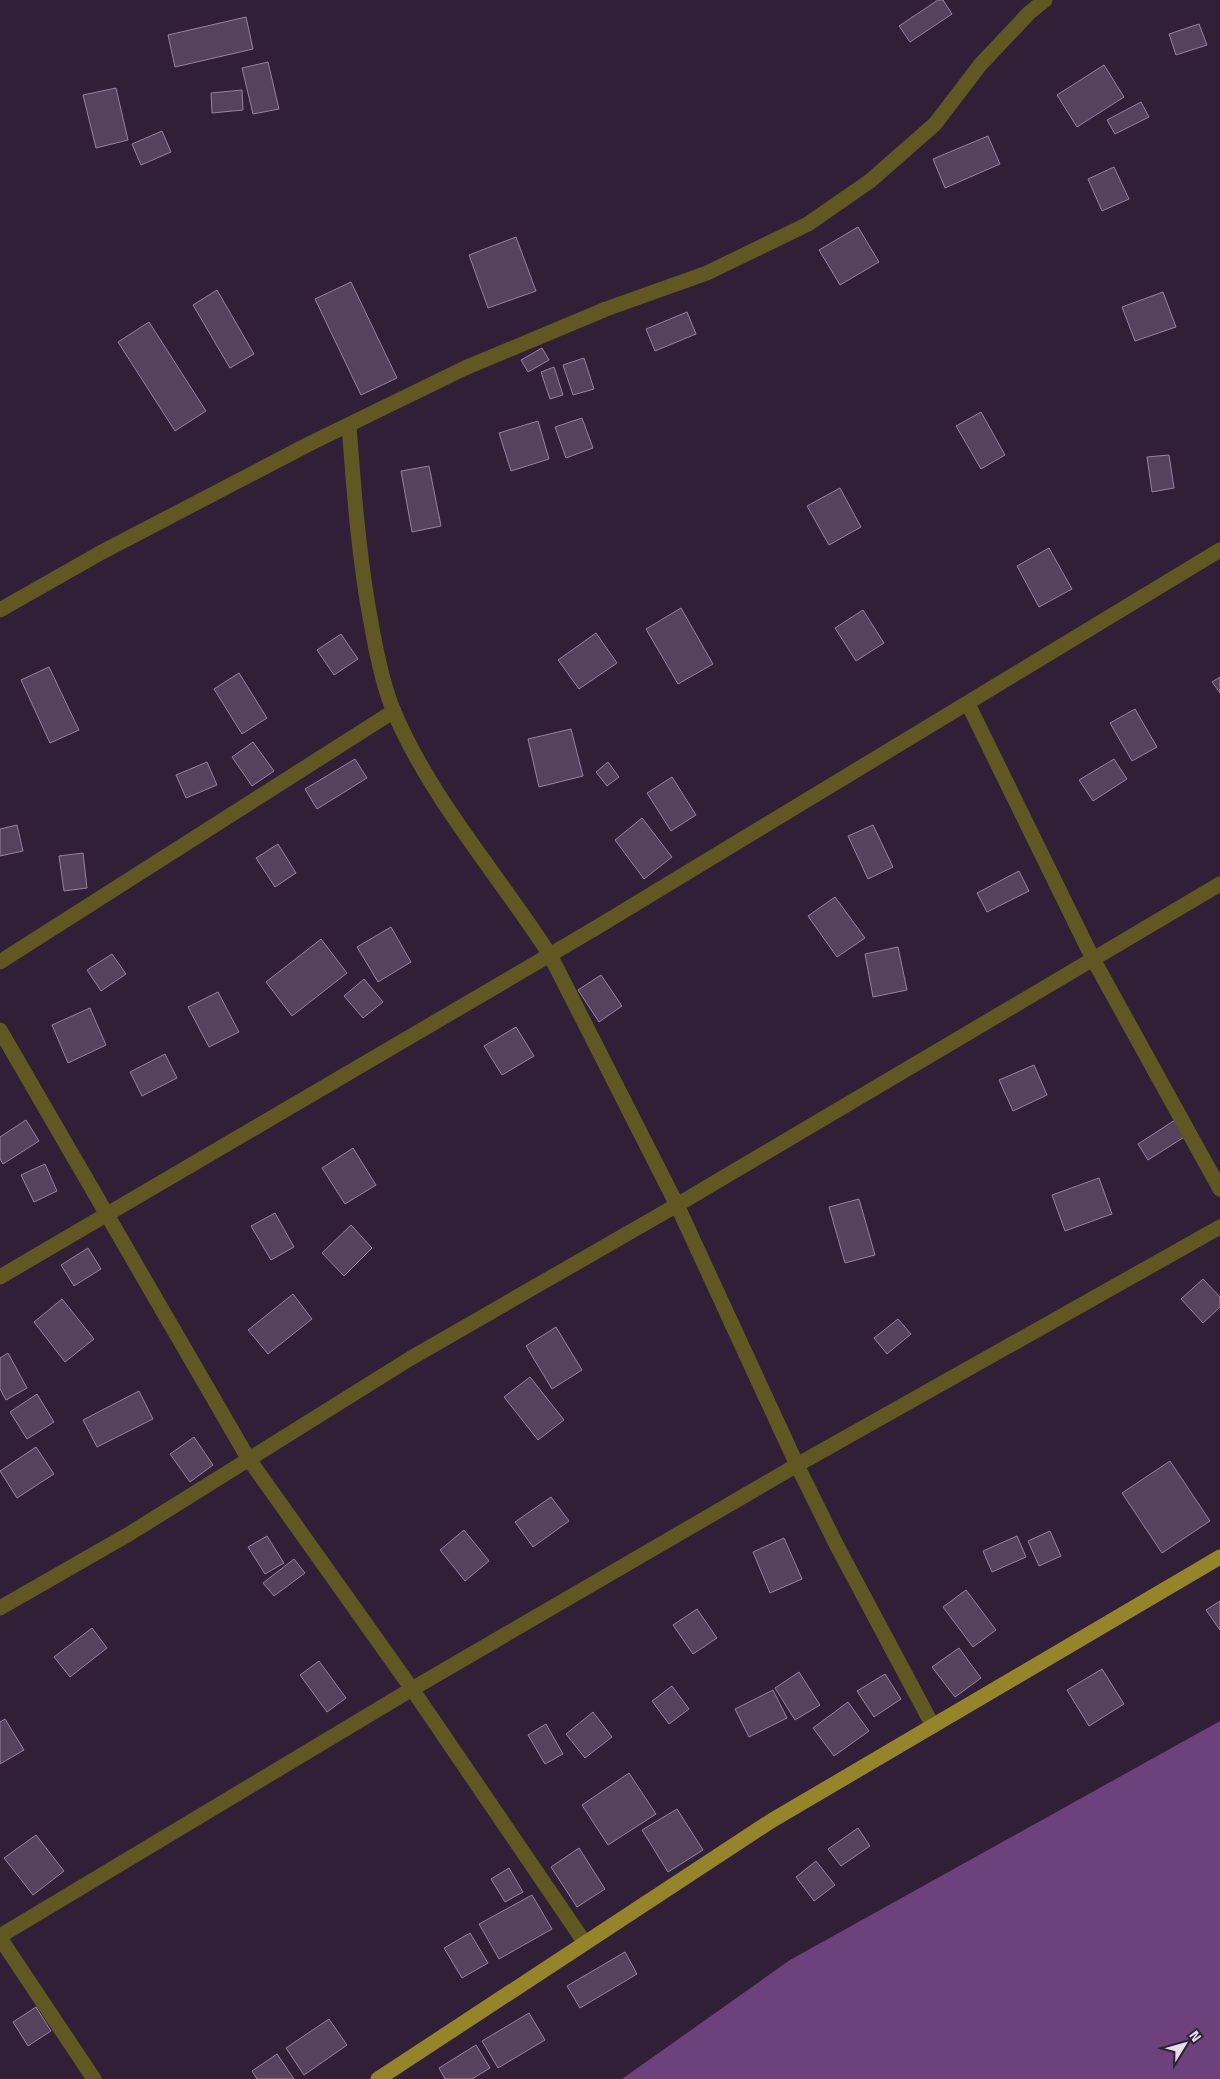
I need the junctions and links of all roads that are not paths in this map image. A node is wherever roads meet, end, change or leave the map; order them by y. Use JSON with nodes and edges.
{"nodes":[{"id":1,"x":1045,"y":0,"type":"edge"},
{"id":2,"x":349,"y":424,"type":"junction"},
{"id":3,"x":1220,"y":550,"type":"edge"},
{"id":4,"x":0,"y":610,"type":"edge"},
{"id":5,"x":968,"y":704,"type":"junction"},
{"id":6,"x":394,"y":712,"type":"junction"},
{"id":7,"x":1220,"y":884,"type":"edge"},
{"id":8,"x":550,"y":954,"type":"junction"},
{"id":9,"x":1093,"y":959,"type":"junction"},
{"id":10,"x":0,"y":962,"type":"edge"},
{"id":11,"x":0,"y":1030,"type":"edge"},
{"id":12,"x":1220,"y":1189,"type":"edge"},
{"id":13,"x":676,"y":1205,"type":"junction"},
{"id":14,"x":107,"y":1216,"type":"junction"},
{"id":15,"x":1220,"y":1227,"type":"edge"},
{"id":16,"x":0,"y":1278,"type":"edge"},
{"id":17,"x":248,"y":1458,"type":"junction"},
{"id":18,"x":797,"y":1465,"type":"junction"},
{"id":19,"x":1220,"y":1558,"type":"edge"},
{"id":20,"x":0,"y":1608,"type":"edge"},
{"id":21,"x":412,"y":1689,"type":"junction"},
{"id":22,"x":933,"y":1726,"type":"junction"},
{"id":23,"x":0,"y":1937,"type":"edge"},
{"id":24,"x":585,"y":1943,"type":"junction"},
{"id":25,"x":94,"y":2079,"type":"edge"},
{"id":26,"x":378,"y":2079,"type":"edge"}],
"edges":[{"from":1,"to":2,"type":"street"},
{"from":2,"to":4,"type":"street"},
{"from":2,"to":6,"type":"street"},
{"from":3,"to":5,"type":"street"},
{"from":5,"to":8,"type":"street"},
{"from":5,"to":9,"type":"street"},
{"from":6,"to":8,"type":"street"},
{"from":6,"to":10,"type":"street"},
{"from":7,"to":9,"type":"street"},
{"from":8,"to":13,"type":"street"},
{"from":8,"to":14,"type":"street"},
{"from":9,"to":12,"type":"street"},
{"from":9,"to":13,"type":"street"},
{"from":11,"to":14,"type":"street"},
{"from":13,"to":17,"type":"street"},
{"from":13,"to":18,"type":"street"},
{"from":14,"to":16,"type":"street"},
{"from":14,"to":17,"type":"street"},
{"from":15,"to":18,"type":"street"},
{"from":17,"to":20,"type":"street"},
{"from":17,"to":21,"type":"street"},
{"from":18,"to":21,"type":"street"},
{"from":18,"to":22,"type":"street"},
{"from":19,"to":22,"type":"main road"},
{"from":21,"to":23,"type":"street"},
{"from":21,"to":24,"type":"street"},
{"from":22,"to":24,"type":"main road"},
{"from":23,"to":25,"type":"street"},
{"from":24,"to":26,"type":"main road"}]}
